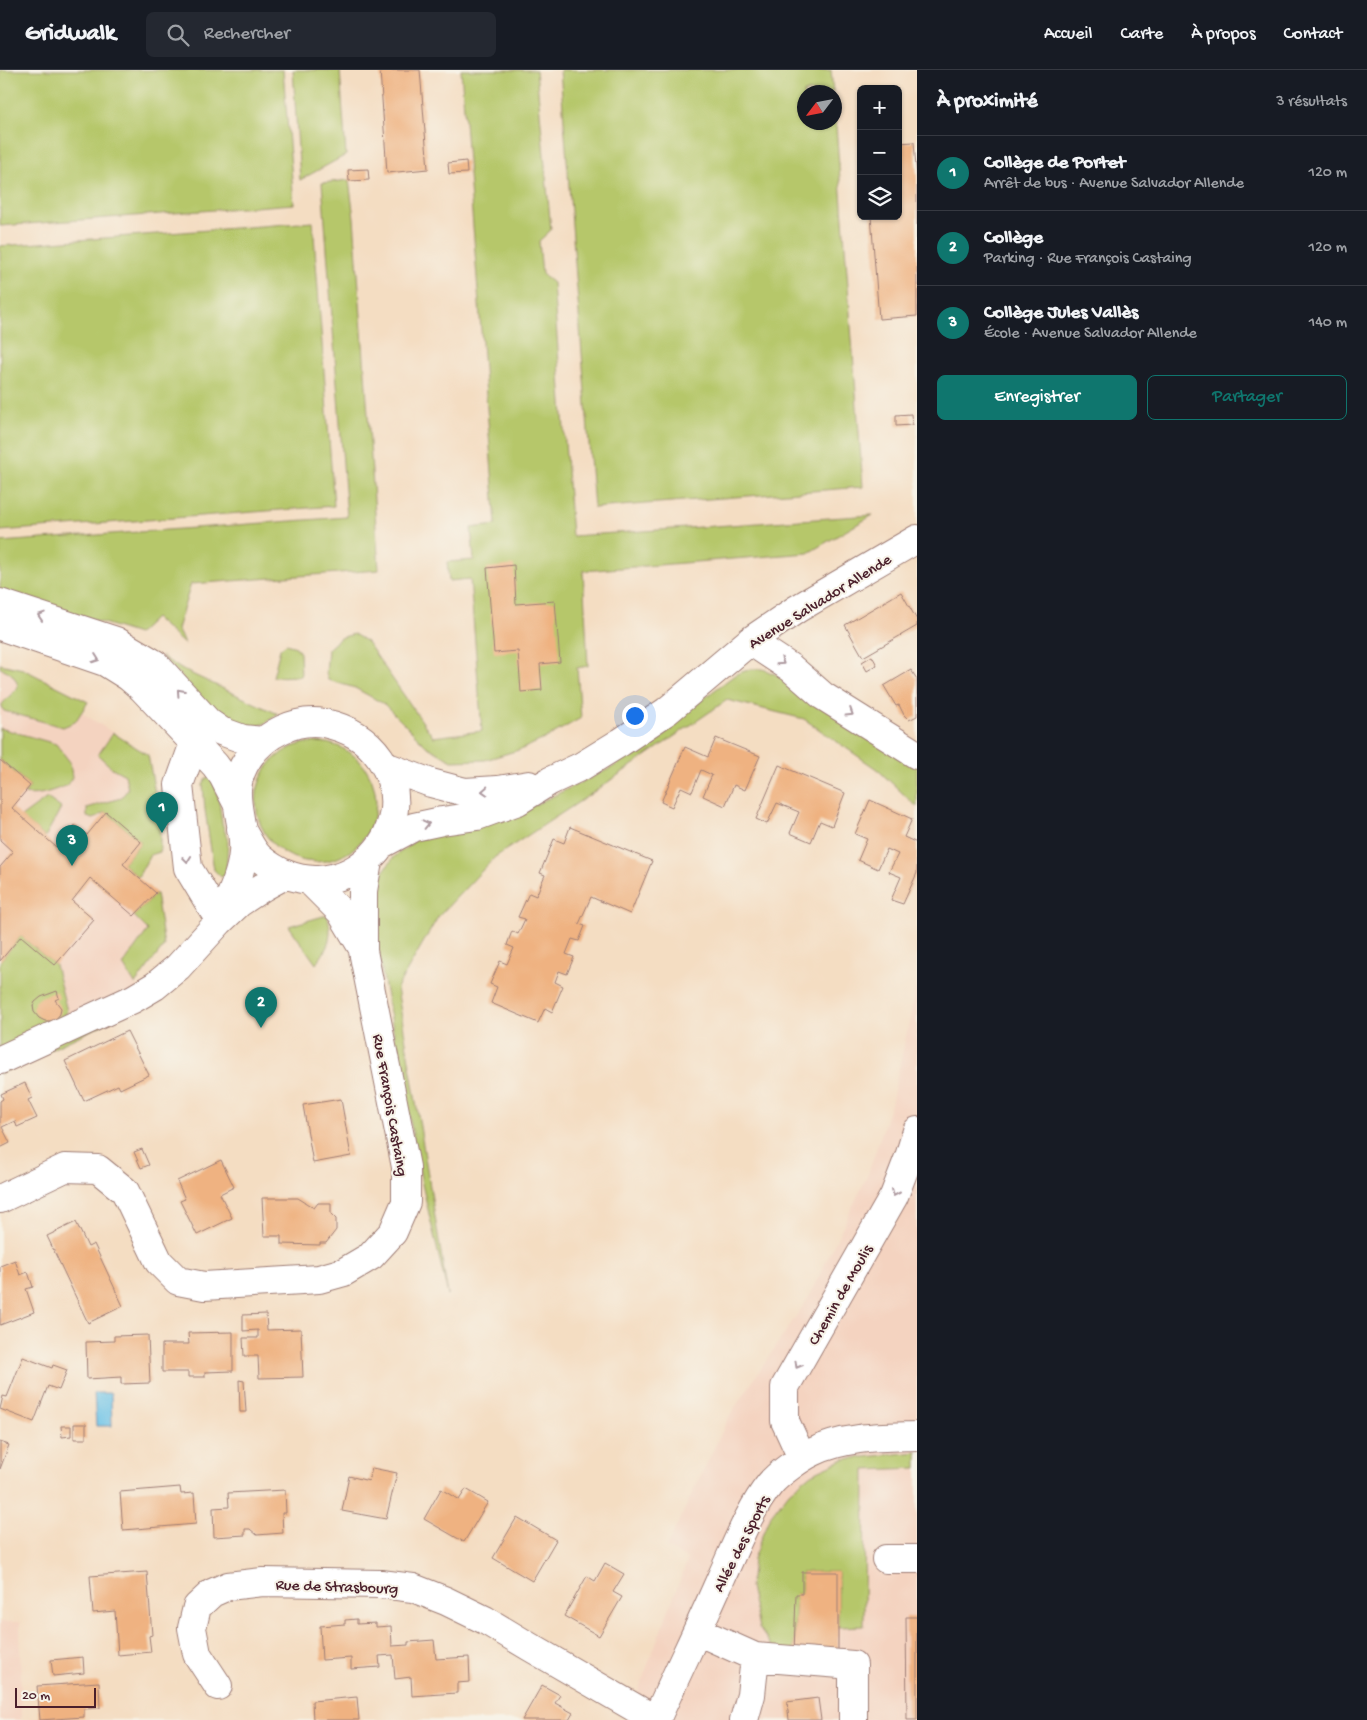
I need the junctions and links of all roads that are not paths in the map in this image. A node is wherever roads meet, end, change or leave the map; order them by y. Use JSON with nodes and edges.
{"nodes":[{"id":1,"x":917,"y":539,"type":"edge"},
{"id":2,"x":0,"y":602,"type":"edge"},
{"id":3,"x":0,"y":626,"type":"edge"},
{"id":4,"x":750,"y":641,"type":"junction"},
{"id":5,"x":201,"y":733,"type":"junction"},
{"id":6,"x":264,"y":740,"type":"junction"},
{"id":7,"x":917,"y":755,"type":"edge"},
{"id":8,"x":385,"y":766,"type":"junction"},
{"id":9,"x":550,"y":781,"type":"junction"},
{"id":10,"x":236,"y":802,"type":"junction"},
{"id":11,"x":241,"y":830,"type":"junction"},
{"id":12,"x":375,"y":852,"type":"junction"},
{"id":13,"x":297,"y":878,"type":"junction"},
{"id":14,"x":220,"y":921,"type":"junction"},
{"id":15,"x":363,"y":951,"type":"junction"},
{"id":16,"x":0,"y":1060,"type":"edge"},
{"id":17,"x":917,"y":1131,"type":"edge"},
{"id":18,"x":0,"y":1199,"type":"edge"},
{"id":19,"x":917,"y":1436,"type":"edge"},
{"id":20,"x":802,"y":1458,"type":"junction"},
{"id":21,"x":886,"y":1559,"type":"dead end"},
{"id":22,"x":917,"y":1559,"type":"edge"},
{"id":23,"x":697,"y":1631,"type":"junction"},
{"id":24,"x":754,"y":1657,"type":"junction"},
{"id":25,"x":218,"y":1686,"type":"dead end"},
{"id":26,"x":656,"y":1720,"type":"edge"},
{"id":27,"x":744,"y":1720,"type":"edge"},
{"id":28,"x":853,"y":1720,"type":"edge"}],
"edges":[{"from":1,"to":4,"type":"street","name":"Avenue Salvador Allende"},
{"from":5,"to":2,"type":"street","one_way":true},
{"from":3,"to":5,"type":"street","one_way":true},
{"from":4,"to":7,"type":"street","one_way":true},
{"from":4,"to":9,"type":"street","name":"Avenue Salvador Allende"},
{"from":5,"to":6,"type":"street"},
{"from":5,"to":10,"type":"street"},
{"from":5,"to":14,"type":"street","one_way":true},
{"from":6,"to":8,"type":"street"},
{"from":6,"to":10,"type":"street"},
{"from":9,"to":8,"type":"street","name":"Avenue Salvador Allende","one_way":true},
{"from":8,"to":12,"type":"street"},
{"from":12,"to":9,"type":"street","name":"Avenue Salvador Allende","one_way":true},
{"from":10,"to":11,"type":"street"},
{"from":11,"to":13,"type":"street"},
{"from":11,"to":14,"type":"street"},
{"from":12,"to":13,"type":"street"},
{"from":12,"to":15,"type":"street","name":"Rue François Castaing"},
{"from":13,"to":14,"type":"street"},
{"from":13,"to":15,"type":"street","name":"Rue François Castaing"},
{"from":14,"to":16,"type":"street"},
{"from":15,"to":18,"type":"street","name":"Rue François Castaing"},
{"from":17,"to":20,"type":"street","name":"Chemin de Moulis","one_way":true},
{"from":19,"to":20,"type":"street","name":"Allée des Sports"},
{"from":20,"to":23,"type":"street","name":"Allée des Sports"},
{"from":21,"to":22,"type":"street"},
{"from":23,"to":24,"type":"street"},
{"from":23,"to":26,"type":"street","name":"Allée des Sports"},
{"from":24,"to":27,"type":"street"},
{"from":24,"to":28,"type":"street"},
{"from":25,"to":26,"type":"street","name":"Rue de Strasbourg"}]}
